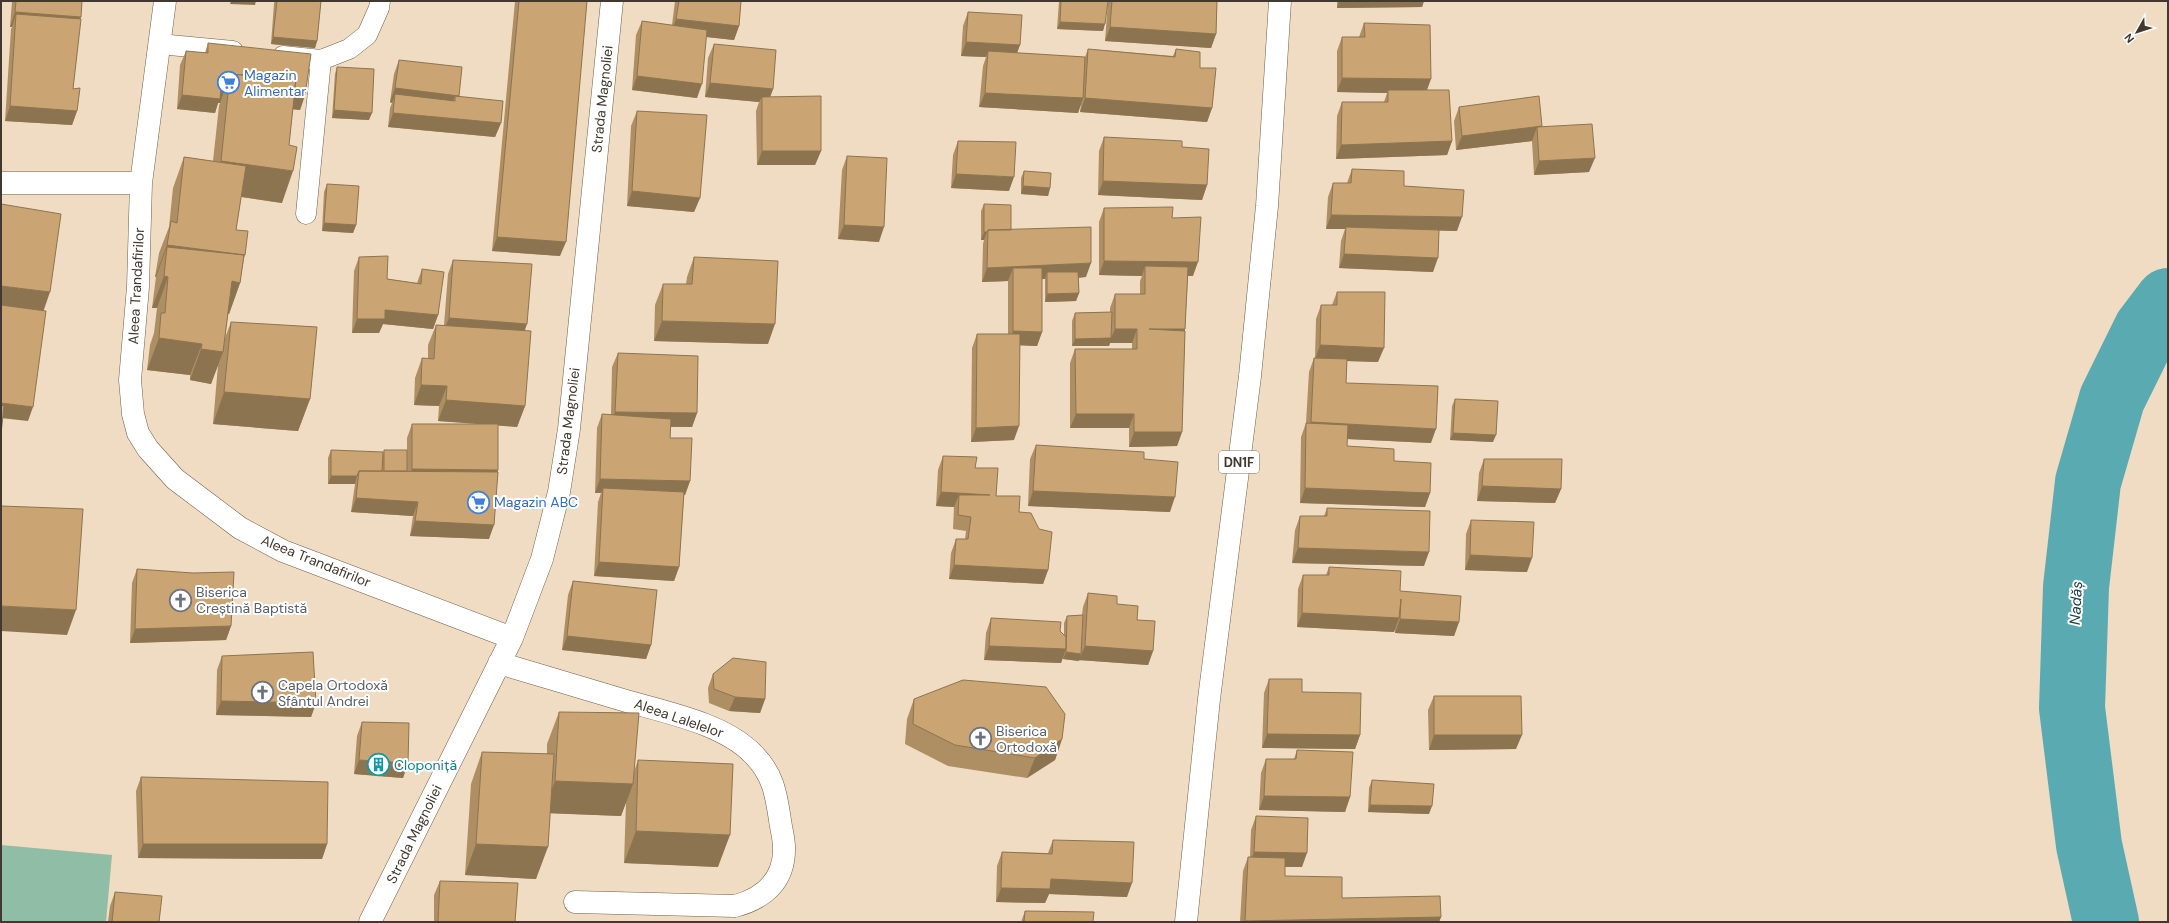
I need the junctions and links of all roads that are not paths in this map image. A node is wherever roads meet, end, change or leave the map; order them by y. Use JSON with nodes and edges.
{"nodes":[{"id":1,"x":164,"y":1,"type":"edge"},
{"id":2,"x":380,"y":1,"type":"edge"},
{"id":3,"x":612,"y":1,"type":"edge"},
{"id":4,"x":1280,"y":1,"type":"edge"},
{"id":5,"x":160,"y":44,"type":"junction"},
{"id":6,"x":321,"y":60,"type":"junction"},
{"id":7,"x":1,"y":183,"type":"edge"},
{"id":8,"x":141,"y":183,"type":"junction"},
{"id":9,"x":306,"y":214,"type":"dead end"},
{"id":10,"x":512,"y":638,"type":"junction"},
{"id":11,"x":498,"y":663,"type":"junction"},
{"id":12,"x":575,"y":902,"type":"dead end"},
{"id":13,"x":370,"y":922,"type":"edge"},
{"id":14,"x":1186,"y":922,"type":"edge"}],
"edges":[{"from":1,"to":5,"type":"street","name":"Aleea Trandafirilor"},
{"from":2,"to":6,"type":"lane"},
{"from":3,"to":10,"type":"street","name":"Strada Magnoliei"},
{"from":4,"to":14,"type":"street","number":"DN1F"},
{"from":5,"to":6,"type":"lane"},
{"from":5,"to":8,"type":"street","name":"Aleea Trandafirilor"},
{"from":6,"to":9,"type":"lane"},
{"from":7,"to":8,"type":"street"},
{"from":8,"to":10,"type":"street","name":"Aleea Trandafirilor"},
{"from":10,"to":11,"type":"street","name":"Strada Magnoliei"},
{"from":11,"to":12,"type":"street","name":"Aleea Lalelelor"},
{"from":11,"to":13,"type":"street","name":"Strada Magnoliei"}]}
